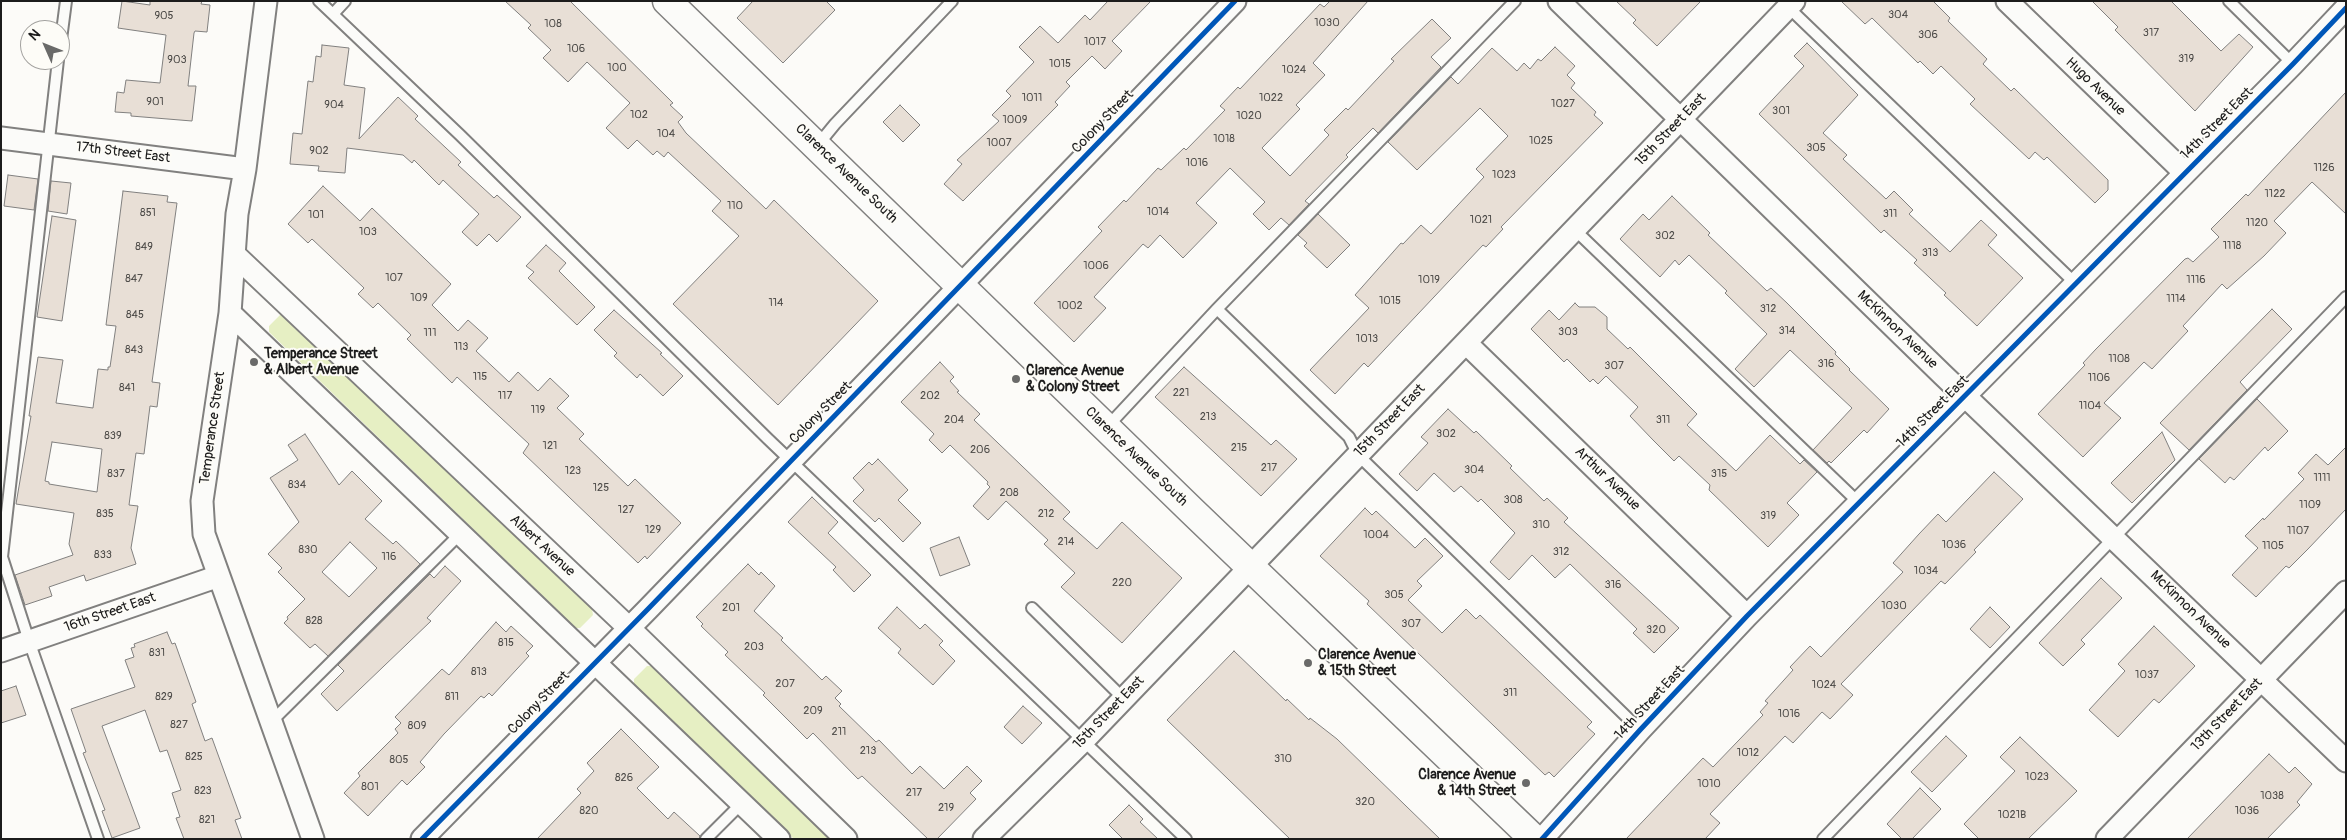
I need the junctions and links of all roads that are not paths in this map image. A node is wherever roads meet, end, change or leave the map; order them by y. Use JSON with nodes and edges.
{"nodes":[{"id":1,"x":66,"y":1,"type":"edge"},
{"id":2,"x":266,"y":1,"type":"edge"},
{"id":3,"x":319,"y":1,"type":"edge"},
{"id":4,"x":345,"y":1,"type":"edge"},
{"id":5,"x":952,"y":1,"type":"edge"},
{"id":6,"x":1235,"y":1,"type":"edge"},
{"id":7,"x":1516,"y":1,"type":"edge"},
{"id":8,"x":1559,"y":1,"type":"edge"},
{"id":9,"x":2006,"y":1,"type":"edge"},
{"id":10,"x":2229,"y":1,"type":"edge"},
{"id":11,"x":676,"y":4,"type":"edge"},
{"id":12,"x":1791,"y":4,"type":"edge"},
{"id":13,"x":2346,"y":8,"type":"edge"},
{"id":14,"x":333,"y":14,"type":"junction"},
{"id":15,"x":64,"y":20,"type":"edge"},
{"id":16,"x":2294,"y":64,"type":"junction"},
{"id":17,"x":57,"y":70,"type":"edge"},
{"id":18,"x":1681,"y":120,"type":"junction"},
{"id":19,"x":1,"y":138,"type":"edge"},
{"id":20,"x":47,"y":144,"type":"junction"},
{"id":21,"x":817,"y":146,"type":"junction"},
{"id":22,"x":245,"y":169,"type":"junction"},
{"id":23,"x":2184,"y":172,"type":"junction"},
{"id":24,"x":1574,"y":230,"type":"junction"},
{"id":25,"x":235,"y":255,"type":"junction"},
{"id":26,"x":2076,"y":284,"type":"junction"},
{"id":27,"x":962,"y":286,"type":"junction"},
{"id":28,"x":2346,"y":297,"type":"edge"},
{"id":29,"x":1217,"y":309,"type":"junction"},
{"id":30,"x":230,"y":313,"type":"junction"},
{"id":31,"x":1466,"y":343,"type":"junction"},
{"id":32,"x":1965,"y":397,"type":"junction"},
{"id":33,"x":1107,"y":428,"type":"junction"},
{"id":34,"x":1358,"y":454,"type":"junction"},
{"id":35,"x":791,"y":460,"type":"junction"},
{"id":36,"x":1858,"y":502,"type":"junction"},
{"id":37,"x":461,"y":533,"type":"junction"},
{"id":38,"x":2115,"y":538,"type":"junction"},
{"id":39,"x":1250,"y":566,"type":"junction"},
{"id":40,"x":219,"y":576,"type":"junction"},
{"id":41,"x":2346,"y":592,"type":"edge"},
{"id":42,"x":1032,"y":608,"type":"dead end"},
{"id":43,"x":1747,"y":616,"type":"junction"},
{"id":44,"x":629,"y":628,"type":"junction"},
{"id":45,"x":28,"y":642,"type":"junction"},
{"id":46,"x":1,"y":652,"type":"edge"},
{"id":47,"x":596,"y":661,"type":"junction"},
{"id":48,"x":2261,"y":679,"type":"junction"},
{"id":49,"x":1123,"y":698,"type":"junction"},
{"id":50,"x":271,"y":722,"type":"junction"},
{"id":51,"x":1640,"y":730,"type":"junction"},
{"id":52,"x":1084,"y":740,"type":"junction"},
{"id":53,"x":2346,"y":761,"type":"edge"},
{"id":54,"x":742,"y":803,"type":"junction"},
{"id":55,"x":98,"y":839,"type":"edge"},
{"id":56,"x":313,"y":839,"type":"edge"},
{"id":57,"x":422,"y":839,"type":"edge"},
{"id":58,"x":706,"y":839,"type":"edge"},
{"id":59,"x":779,"y":839,"type":"edge"},
{"id":60,"x":846,"y":839,"type":"edge"},
{"id":61,"x":984,"y":839,"type":"edge"},
{"id":62,"x":1186,"y":839,"type":"edge"},
{"id":63,"x":1534,"y":839,"type":"edge"},
{"id":64,"x":1542,"y":839,"type":"edge"},
{"id":65,"x":1823,"y":839,"type":"edge"},
{"id":66,"x":2107,"y":839,"type":"edge"}],
"edges":[{"from":1,"to":15,"type":"lane"},
{"from":2,"to":22,"type":"street","name":"Temperance Street"},
{"from":3,"to":14,"type":"lane"},
{"from":4,"to":14,"type":"lane"},
{"from":5,"to":21,"type":"lane"},
{"from":6,"to":27,"type":"street","name":"Colony Street"},
{"from":7,"to":29,"type":"lane"},
{"from":8,"to":18,"type":"street","name":"McKinnon Avenue"},
{"from":9,"to":23,"type":"street","name":"Hugo Avenue"},
{"from":10,"to":16,"type":"lane"},
{"from":11,"to":21,"type":"main road","name":"Clarence Avenue South"},
{"from":12,"to":18,"type":"street","name":"15th Street East"},
{"from":12,"to":26,"type":"lane"},
{"from":13,"to":16,"type":"street","name":"14th Street East"},
{"from":14,"to":35,"type":"lane"},
{"from":16,"to":23,"type":"street","name":"14th Street East"},
{"from":17,"to":20,"type":"lane"},
{"from":18,"to":24,"type":"street","name":"15th Street East"},
{"from":18,"to":32,"type":"street","name":"McKinnon Avenue"},
{"from":19,"to":20,"type":"street","name":"17th Street East"},
{"from":20,"to":22,"type":"street","name":"17th Street East"},
{"from":20,"to":45,"type":"lane"},
{"from":21,"to":27,"type":"main road","name":"Clarence Avenue South"},
{"from":22,"to":25,"type":"street","name":"Temperance Street"},
{"from":23,"to":26,"type":"street","name":"14th Street East"},
{"from":24,"to":31,"type":"street","name":"15th Street East"},
{"from":24,"to":36,"type":"lane"},
{"from":25,"to":30,"type":"street","name":"Temperance Street"},
{"from":25,"to":44,"type":"street","name":"Albert Avenue"},
{"from":26,"to":32,"type":"street","name":"14th Street East"},
{"from":27,"to":33,"type":"main road","name":"Clarence Avenue South"},
{"from":27,"to":35,"type":"street","name":"Colony Street"},
{"from":28,"to":38,"type":"lane"},
{"from":29,"to":33,"type":"lane"},
{"from":29,"to":34,"type":"lane"},
{"from":30,"to":37,"type":"street"},
{"from":30,"to":40,"type":"street","name":"Temperance Street"},
{"from":31,"to":34,"type":"street","name":"15th Street East"},
{"from":31,"to":43,"type":"street","name":"Arthur Avenue"},
{"from":32,"to":36,"type":"street","name":"14th Street East"},
{"from":32,"to":38,"type":"street","name":"McKinnon Avenue"},
{"from":33,"to":39,"type":"main road","name":"Clarence Avenue South"},
{"from":34,"to":39,"type":"street","name":"15th Street East"},
{"from":34,"to":51,"type":"lane"},
{"from":35,"to":44,"type":"street","name":"Colony Street"},
{"from":35,"to":52,"type":"lane"},
{"from":36,"to":43,"type":"street","name":"14th Street East"},
{"from":37,"to":47,"type":"street"},
{"from":37,"to":50,"type":"lane"},
{"from":38,"to":48,"type":"street","name":"McKinnon Avenue"},
{"from":38,"to":65,"type":"lane"},
{"from":39,"to":49,"type":"street","name":"15th Street East"},
{"from":39,"to":63,"type":"main road","name":"Clarence Avenue South"},
{"from":40,"to":45,"type":"street","name":"16th Street East"},
{"from":40,"to":50,"type":"street","name":"Temperance Street"},
{"from":41,"to":48,"type":"street","name":"13th Street East"},
{"from":42,"to":49,"type":"lane"},
{"from":43,"to":51,"type":"street","name":"14th Street East"},
{"from":44,"to":47,"type":"street","name":"Colony Street"},
{"from":44,"to":60,"type":"street","name":"Albert Avenue"},
{"from":45,"to":46,"type":"street","name":"16th Street East"},
{"from":45,"to":55,"type":"lane"},
{"from":47,"to":54,"type":"street"},
{"from":47,"to":57,"type":"street","name":"Colony Street"},
{"from":48,"to":53,"type":"street","name":"McKinnon Avenue"},
{"from":48,"to":66,"type":"street","name":"13th Street East"},
{"from":49,"to":52,"type":"street","name":"15th Street East"},
{"from":50,"to":56,"type":"street","name":"Temperance Street"},
{"from":51,"to":64,"type":"street","name":"14th Street East"},
{"from":52,"to":61,"type":"street","name":"15th Street East"},
{"from":52,"to":62,"type":"lane"},
{"from":54,"to":58,"type":"lane"},
{"from":54,"to":59,"type":"street"}]}
